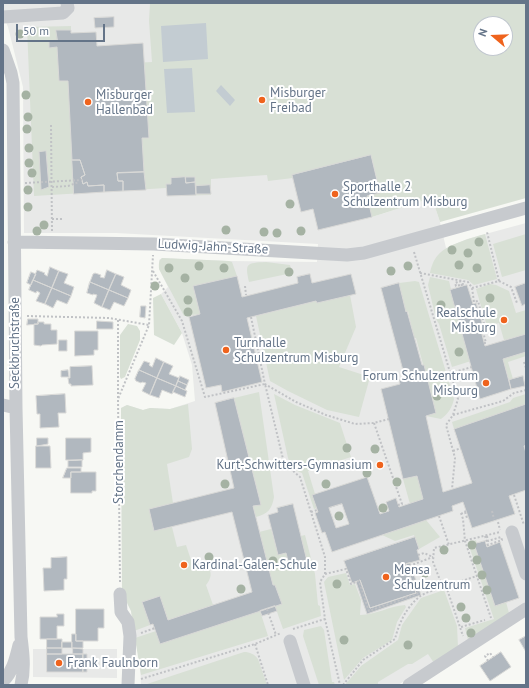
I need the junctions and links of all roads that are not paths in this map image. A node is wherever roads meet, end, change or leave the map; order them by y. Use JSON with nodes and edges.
{"nodes":[{"id":1,"x":67,"y":3,"type":"edge"},
{"id":2,"x":3,"y":17,"type":"edge"},
{"id":3,"x":3,"y":50,"type":"edge"},
{"id":4,"x":526,"y":208,"type":"edge"},
{"id":5,"x":14,"y":242,"type":"junction"},
{"id":6,"x":9,"y":407,"type":"edge"},
{"id":7,"x":506,"y":531,"type":"road end"},
{"id":8,"x":526,"y":574,"type":"edge"},
{"id":9,"x":120,"y":594,"type":"road end"},
{"id":10,"x":526,"y":609,"type":"edge"},
{"id":11,"x":288,"y":634,"type":"road end"},
{"id":12,"x":21,"y":637,"type":"junction"},
{"id":13,"x":3,"y":681,"type":"edge"},
{"id":14,"x":128,"y":684,"type":"edge"},
{"id":15,"x":22,"y":685,"type":"edge"},
{"id":16,"x":304,"y":685,"type":"edge"},
{"id":17,"x":409,"y":685,"type":"edge"}],
"edges":[{"from":1,"to":2,"type":"street"},
{"from":3,"to":5,"type":"street","name":"Seckbruchstraße"},
{"from":4,"to":5,"type":"street","name":"Ludwig-Jahn-Straße"},
{"from":5,"to":6,"type":"street","name":"Seckbruchstraße"},
{"from":6,"to":12,"type":"street","name":"Seckbruchstraße"},
{"from":7,"to":8,"type":"street"},
{"from":9,"to":14,"type":"street"},
{"from":10,"to":17,"type":"street"},
{"from":11,"to":16,"type":"street"},
{"from":12,"to":13,"type":"street","name":"Seckbruchstraße"},
{"from":12,"to":15,"type":"street","name":"Seckbruchstraße"}]}
